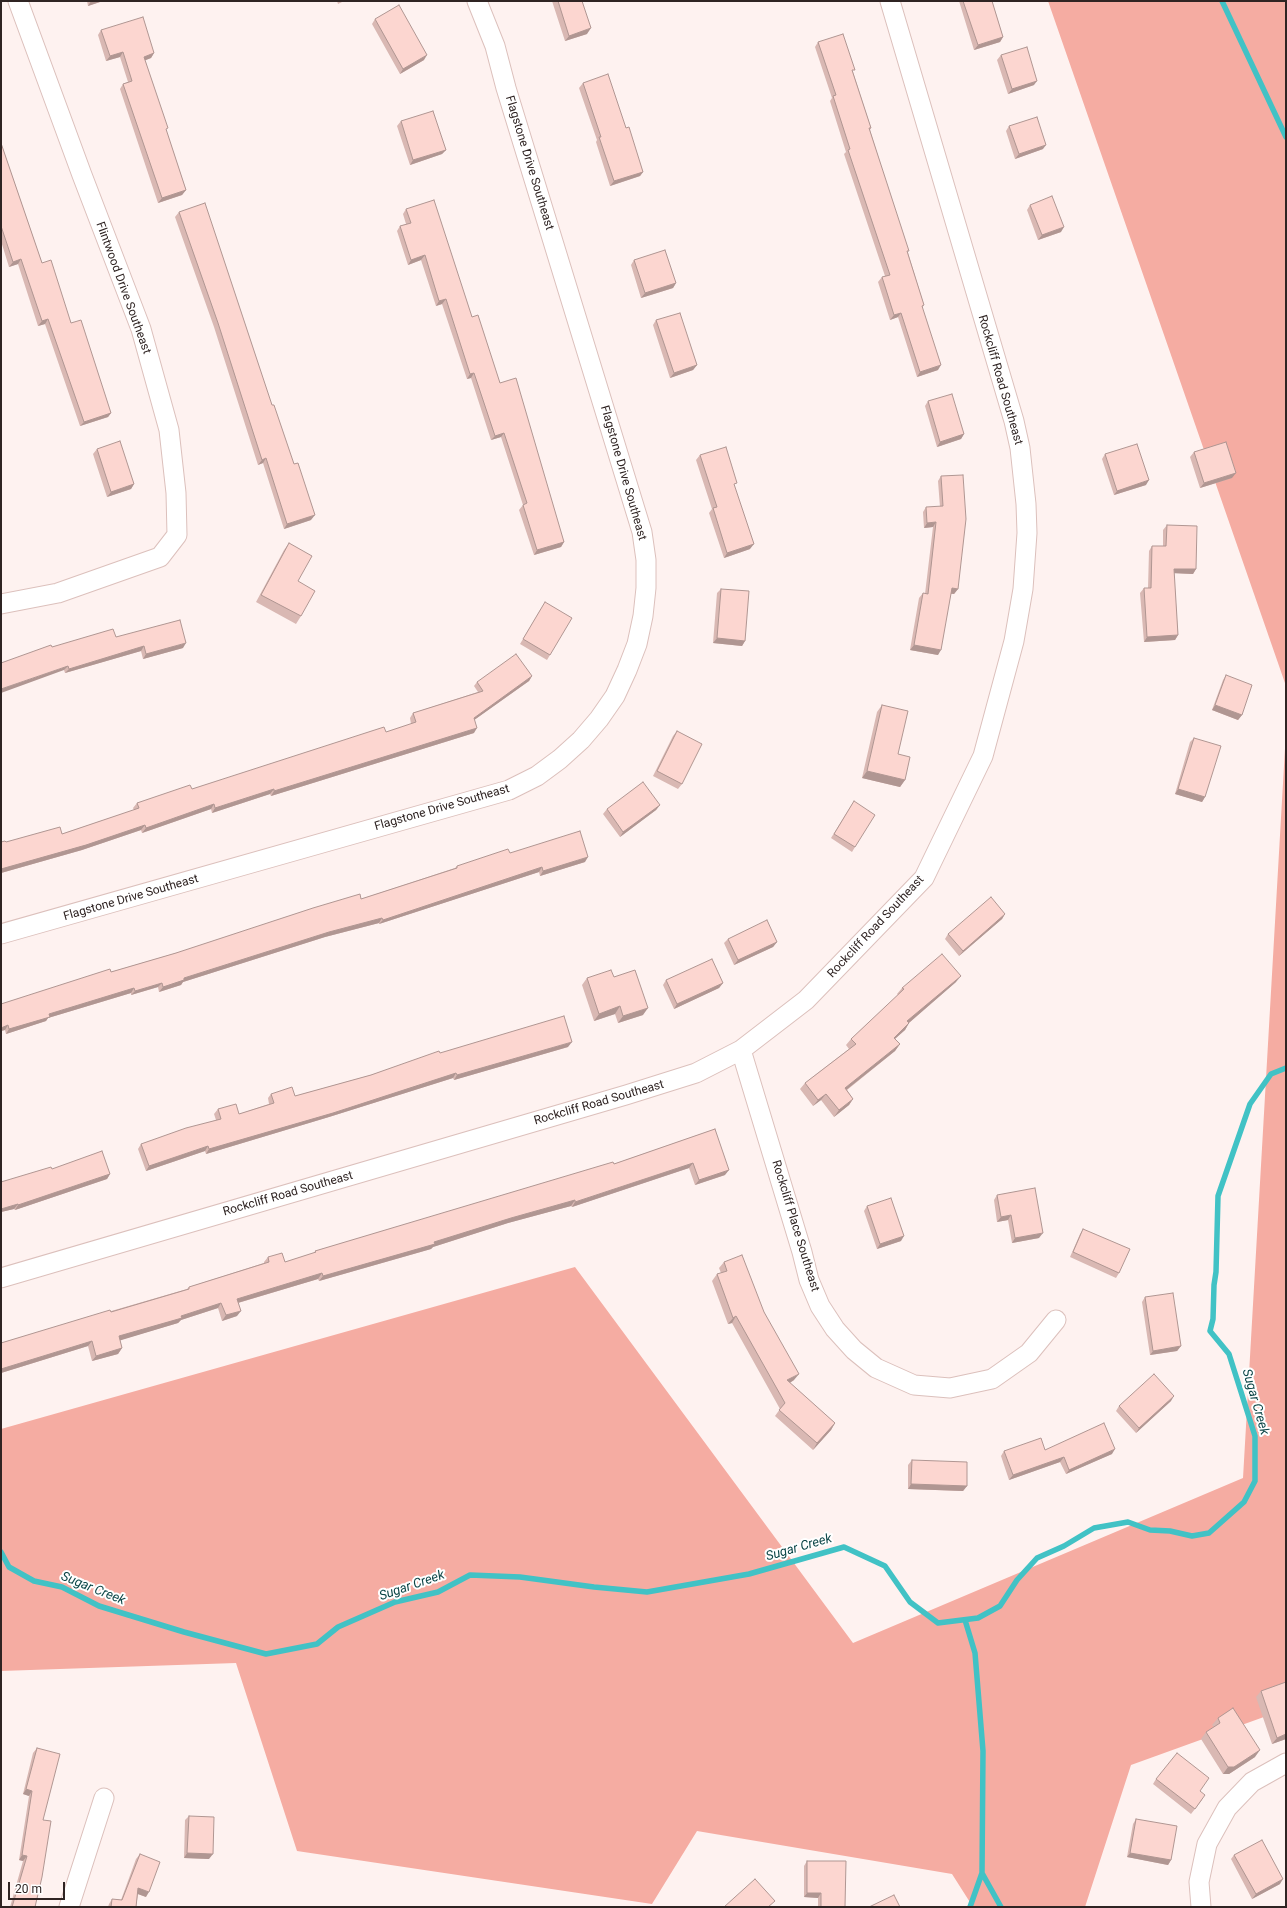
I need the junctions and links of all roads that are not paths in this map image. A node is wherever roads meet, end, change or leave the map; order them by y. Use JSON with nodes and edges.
{"nodes":[{"id":1,"x":18,"y":1,"type":"edge"},
{"id":2,"x":477,"y":1,"type":"edge"},
{"id":3,"x":890,"y":1,"type":"edge"},
{"id":4,"x":1,"y":604,"type":"edge"},
{"id":5,"x":1,"y":934,"type":"edge"},
{"id":6,"x":741,"y":1050,"type":"junction"},
{"id":7,"x":1,"y":1278,"type":"edge"},
{"id":8,"x":1056,"y":1320,"type":"dead end"},
{"id":9,"x":1286,"y":1763,"type":"edge"},
{"id":10,"x":104,"y":1798,"type":"dead end"},
{"id":11,"x":70,"y":1907,"type":"edge"},
{"id":12,"x":1201,"y":1907,"type":"edge"}],
"edges":[{"from":1,"to":4,"type":"street","name":"Flintwood Drive Southeast"},
{"from":2,"to":5,"type":"street","name":"Flagstone Drive Southeast"},
{"from":3,"to":6,"type":"street","name":"Rockcliff Road Southeast"},
{"from":6,"to":7,"type":"street","name":"Rockcliff Road Southeast"},
{"from":6,"to":8,"type":"street","name":"Rockcliff Place Southeast"},
{"from":9,"to":12,"type":"street"},
{"from":10,"to":11,"type":"street"}]}
